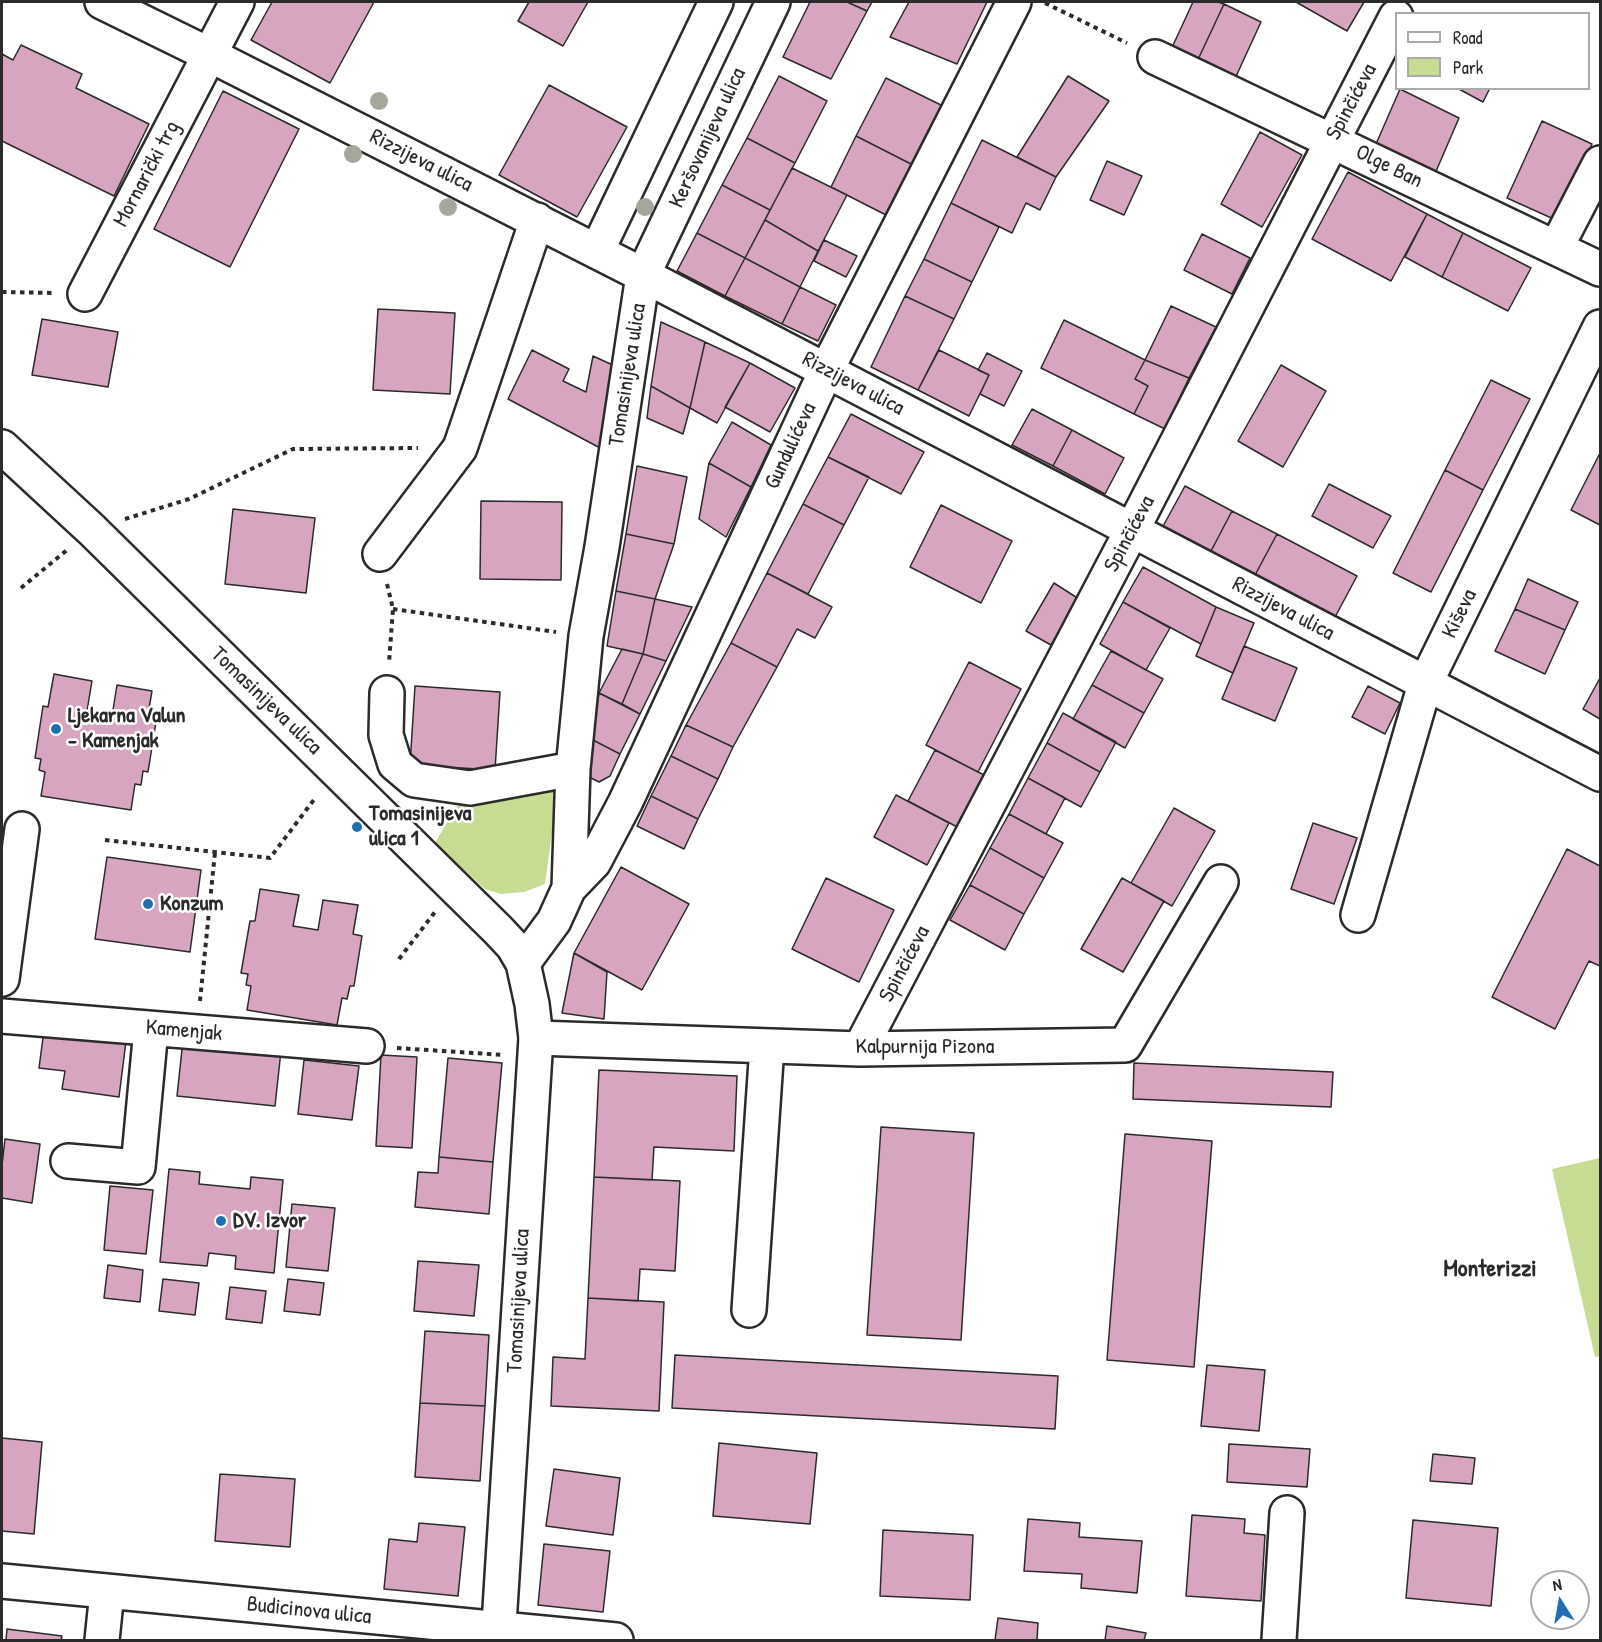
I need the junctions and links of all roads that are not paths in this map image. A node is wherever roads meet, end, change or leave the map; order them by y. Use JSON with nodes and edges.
{"nodes":[{"id":1,"x":102,"y":2,"type":"edge"},
{"id":2,"x":237,"y":2,"type":"edge"},
{"id":3,"x":716,"y":2,"type":"edge"},
{"id":4,"x":773,"y":2,"type":"edge"},
{"id":5,"x":1014,"y":2,"type":"edge"},
{"id":6,"x":1395,"y":19,"type":"edge"},
{"id":7,"x":210,"y":55,"type":"junction"},
{"id":8,"x":1155,"y":57,"type":"road end"},
{"id":9,"x":1332,"y":140,"type":"junction"},
{"id":10,"x":1600,"y":163,"type":"edge"},
{"id":11,"x":537,"y":220,"type":"junction"},
{"id":12,"x":1556,"y":248,"type":"junction"},
{"id":13,"x":597,"y":251,"type":"junction"},
{"id":14,"x":1600,"y":269,"type":"edge"},
{"id":15,"x":643,"y":275,"type":"junction"},
{"id":16,"x":85,"y":294,"type":"road end"},
{"id":17,"x":1600,"y":327,"type":"edge"},
{"id":18,"x":826,"y":370,"type":"junction"},
{"id":19,"x":2,"y":447,"type":"edge"},
{"id":20,"x":1132,"y":530,"type":"junction"},
{"id":21,"x":380,"y":554,"type":"road end"},
{"id":22,"x":1425,"y":684,"type":"junction"},
{"id":23,"x":387,"y":693,"type":"road end"},
{"id":24,"x":573,"y":770,"type":"junction"},
{"id":25,"x":1600,"y":774,"type":"edge"},
{"id":26,"x":22,"y":830,"type":"dead end"},
{"id":27,"x":1221,"y":882,"type":"dead end"},
{"id":28,"x":569,"y":888,"type":"junction"},
{"id":29,"x":1358,"y":915,"type":"dead end"},
{"id":30,"x":523,"y":963,"type":"junction"},
{"id":31,"x":2,"y":979,"type":"edge"},
{"id":32,"x":2,"y":1016,"type":"edge"},
{"id":33,"x":151,"y":1029,"type":"junction"},
{"id":34,"x":367,"y":1046,"type":"road end"},
{"id":35,"x":768,"y":1046,"type":"junction"},
{"id":36,"x":535,"y":1047,"type":"junction"},
{"id":37,"x":860,"y":1049,"type":"junction"},
{"id":38,"x":69,"y":1161,"type":"dead end"},
{"id":39,"x":748,"y":1311,"type":"dead end"},
{"id":40,"x":1287,"y":1513,"type":"dead end"},
{"id":41,"x":2,"y":1581,"type":"edge"},
{"id":42,"x":107,"y":1592,"type":"junction"},
{"id":43,"x":499,"y":1635,"type":"edge"},
{"id":44,"x":102,"y":1641,"type":"edge"},
{"id":45,"x":616,"y":1641,"type":"edge"},
{"id":46,"x":1280,"y":1641,"type":"edge"}],
"edges":[{"from":1,"to":7,"type":"street","name":"Rizzijeva ulica"},
{"from":2,"to":7,"type":"street","name":"Mornarički trg"},
{"from":3,"to":13,"type":"street"},
{"from":4,"to":15,"type":"street","name":"Keršovanijeva ulica"},
{"from":5,"to":18,"type":"street","name":"Gundulićeva"},
{"from":6,"to":9,"type":"street","name":"Spinčićeva"},
{"from":7,"to":11,"type":"street","name":"Rizzijeva ulica"},
{"from":7,"to":16,"type":"street","name":"Mornarički trg"},
{"from":8,"to":9,"type":"street","name":"Olge Ban"},
{"from":9,"to":12,"type":"street","name":"Olge Ban"},
{"from":9,"to":20,"type":"street","name":"Spinčićeva"},
{"from":10,"to":12,"type":"street"},
{"from":11,"to":13,"type":"street","name":"Rizzijeva ulica"},
{"from":11,"to":21,"type":"street"},
{"from":12,"to":14,"type":"street","name":"Olge Ban"},
{"from":13,"to":15,"type":"street","name":"Rizzijeva ulica"},
{"from":15,"to":18,"type":"street","name":"Rizzijeva ulica"},
{"from":15,"to":24,"type":"street","name":"Tomasinijeva ulica"},
{"from":17,"to":22,"type":"street","name":"Kiševa"},
{"from":18,"to":20,"type":"street","name":"Rizzijeva ulica"},
{"from":18,"to":28,"type":"street","name":"Gundulićeva"},
{"from":19,"to":30,"type":"street","name":"Tomasinijeva ulica"},
{"from":20,"to":22,"type":"street","name":"Rizzijeva ulica"},
{"from":20,"to":37,"type":"street","name":"Spinčićeva"},
{"from":22,"to":25,"type":"street","name":"Rizzijeva ulica"},
{"from":22,"to":29,"type":"street","name":"Kiševa"},
{"from":23,"to":24,"type":"street"},
{"from":24,"to":28,"type":"street","name":"Tomasinijeva ulica"},
{"from":26,"to":31,"type":"street"},
{"from":27,"to":37,"type":"street","name":"Kalpurnija Pizona"},
{"from":28,"to":30,"type":"street","name":"Tomasinijeva ulica"},
{"from":30,"to":36,"type":"street","name":"Tomasinijeva ulica"},
{"from":32,"to":33,"type":"street","name":"Kamenjak"},
{"from":33,"to":34,"type":"street","name":"Kamenjak"},
{"from":33,"to":38,"type":"street"},
{"from":35,"to":36,"type":"street","name":"Kalpurnija Pizona"},
{"from":35,"to":37,"type":"street","name":"Kalpurnija Pizona"},
{"from":35,"to":39,"type":"street"},
{"from":36,"to":43,"type":"street","name":"Tomasinijeva ulica"},
{"from":40,"to":46,"type":"street"},
{"from":41,"to":42,"type":"street","name":"Budicinova ulica"},
{"from":42,"to":43,"type":"street","name":"Budicinova ulica"},
{"from":42,"to":44,"type":"street"},
{"from":43,"to":45,"type":"street","name":"Budicinova ulica"}]}
